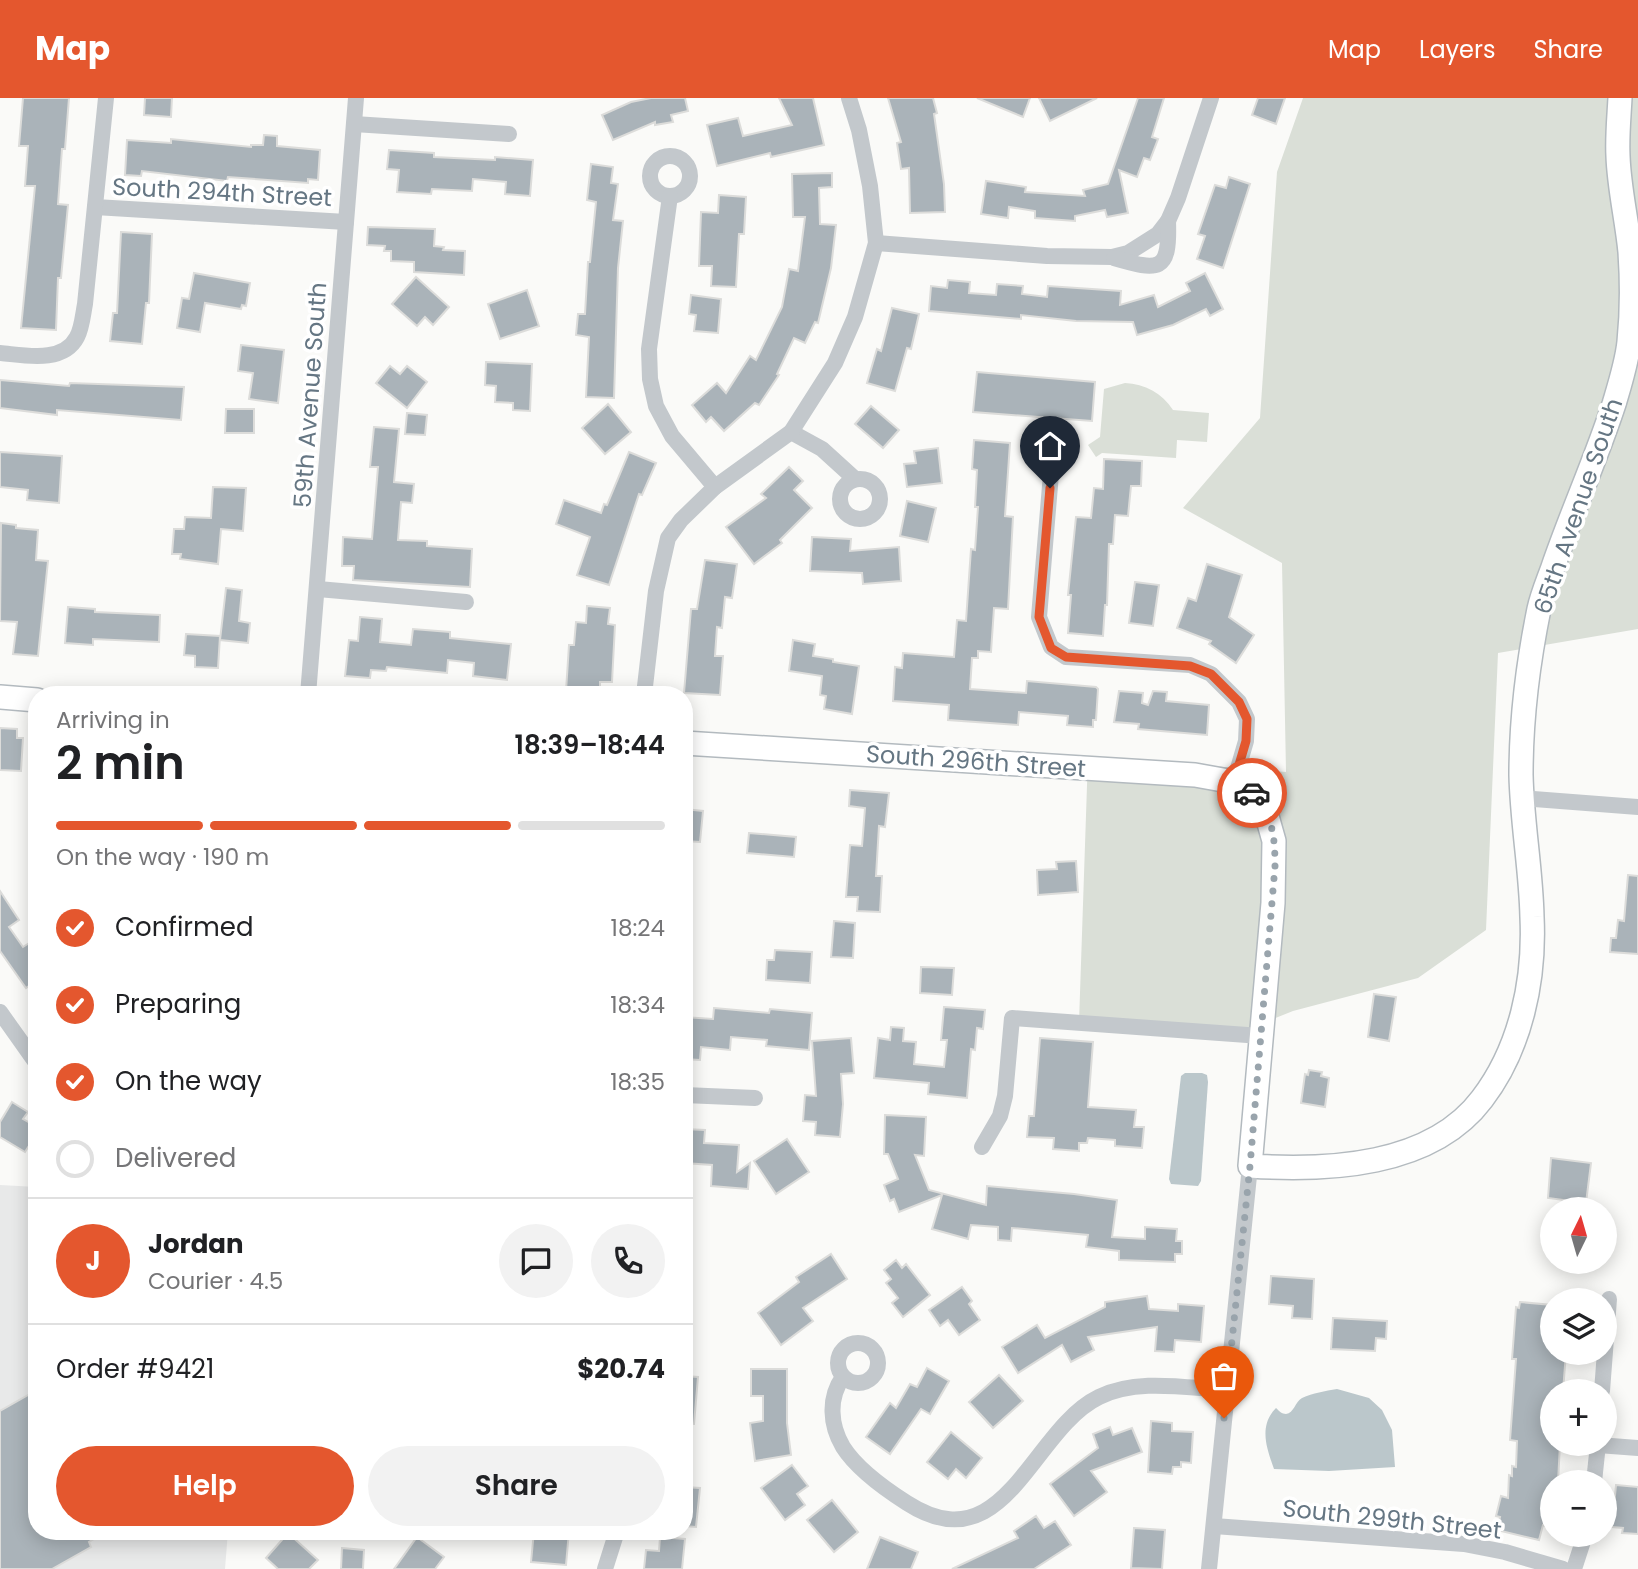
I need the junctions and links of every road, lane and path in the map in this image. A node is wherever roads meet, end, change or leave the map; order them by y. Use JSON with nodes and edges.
{"nodes":[{"id":1,"x":106,"y":98,"type":"edge"},
{"id":2,"x":355,"y":98,"type":"edge"},
{"id":3,"x":849,"y":98,"type":"edge"},
{"id":4,"x":1211,"y":98,"type":"edge"},
{"id":5,"x":1620,"y":98,"type":"edge"},
{"id":6,"x":354,"y":124,"type":"junction"},
{"id":7,"x":509,"y":134,"type":"dead end"},
{"id":8,"x":670,"y":196,"type":"dead end"},
{"id":9,"x":95,"y":207,"type":"junction"},
{"id":10,"x":1168,"y":221,"type":"junction"},
{"id":11,"x":346,"y":222,"type":"junction"},
{"id":12,"x":876,"y":243,"type":"junction"},
{"id":13,"x":1112,"y":257,"type":"junction"},
{"id":14,"x":0,"y":353,"type":"edge"},
{"id":15,"x":791,"y":432,"type":"junction"},
{"id":16,"x":1052,"y":462,"type":"dead end"},
{"id":17,"x":855,"y":479,"type":"dead end"},
{"id":18,"x":715,"y":487,"type":"junction"},
{"id":19,"x":318,"y":589,"type":"junction"},
{"id":20,"x":466,"y":602,"type":"dead end"},
{"id":21,"x":310,"y":686,"type":"edge"},
{"id":22,"x":645,"y":686,"type":"edge"},
{"id":23,"x":0,"y":697,"type":"edge"},
{"id":24,"x":28,"y":699,"type":"edge"},
{"id":25,"x":693,"y":744,"type":"edge"},
{"id":26,"x":1234,"y":782,"type":"junction"},
{"id":27,"x":1522,"y":798,"type":"junction"},
{"id":28,"x":1638,"y":807,"type":"edge"},
{"id":29,"x":0,"y":1012,"type":"edge"},
{"id":30,"x":1261,"y":1036,"type":"junction"},
{"id":31,"x":28,"y":1051,"type":"edge"},
{"id":32,"x":693,"y":1095,"type":"edge"},
{"id":33,"x":755,"y":1098,"type":"dead end"},
{"id":34,"x":982,"y":1147,"type":"dead end"},
{"id":35,"x":1250,"y":1166,"type":"junction"},
{"id":36,"x":843,"y":1377,"type":"dead end"},
{"id":37,"x":1226,"y":1390,"type":"junction"},
{"id":38,"x":1617,"y":1446,"type":"edge"},
{"id":39,"x":1638,"y":1448,"type":"edge"},
{"id":40,"x":1214,"y":1526,"type":"junction"},
{"id":41,"x":614,"y":1540,"type":"edge"},
{"id":42,"x":1581,"y":1547,"type":"edge"},
{"id":43,"x":605,"y":1569,"type":"edge"},
{"id":44,"x":1209,"y":1569,"type":"edge"},
{"id":45,"x":1563,"y":1569,"type":"edge"},
{"id":46,"x":1574,"y":1569,"type":"edge"}],
"edges":[{"from":1,"to":9,"type":"street"},
{"from":2,"to":6,"type":"street","name":"59th Avenue South"},
{"from":3,"to":12,"type":"street"},
{"from":4,"to":10,"type":"street"},
{"from":5,"to":27,"type":"street","name":"65th Avenue South"},
{"from":6,"to":7,"type":"street"},
{"from":6,"to":11,"type":"street","name":"59th Avenue South"},
{"from":8,"to":18,"type":"street"},
{"from":9,"to":11,"type":"street","name":"South 294th Street"},
{"from":9,"to":14,"type":"street"},
{"from":10,"to":13,"type":"street"},
{"from":10,"to":13,"type":"street"},
{"from":11,"to":19,"type":"street","name":"59th Avenue South"},
{"from":12,"to":13,"type":"street"},
{"from":12,"to":15,"type":"street"},
{"from":15,"to":17,"type":"street"},
{"from":15,"to":18,"type":"street"},
{"from":16,"to":26,"type":"street"},
{"from":18,"to":22,"type":"street"},
{"from":19,"to":20,"type":"street"},
{"from":19,"to":21,"type":"street","name":"59th Avenue South"},
{"from":23,"to":24,"type":"street"},
{"from":25,"to":26,"type":"street","name":"South 296th Street"},
{"from":26,"to":30,"type":"street","name":"South 296th Street"},
{"from":27,"to":28,"type":"street"},
{"from":27,"to":35,"type":"street","name":"65th Avenue South"},
{"from":29,"to":31,"type":"street"},
{"from":30,"to":34,"type":"street"},
{"from":30,"to":35,"type":"street"},
{"from":32,"to":33,"type":"street"},
{"from":35,"to":37,"type":"street"},
{"from":36,"to":37,"type":"street"},
{"from":37,"to":40,"type":"street"},
{"from":38,"to":39,"type":"street"},
{"from":40,"to":44,"type":"street"},
{"from":40,"to":45,"type":"street","name":"South 299th Street"},
{"from":41,"to":43,"type":"street"},
{"from":42,"to":46,"type":"street"}]}
